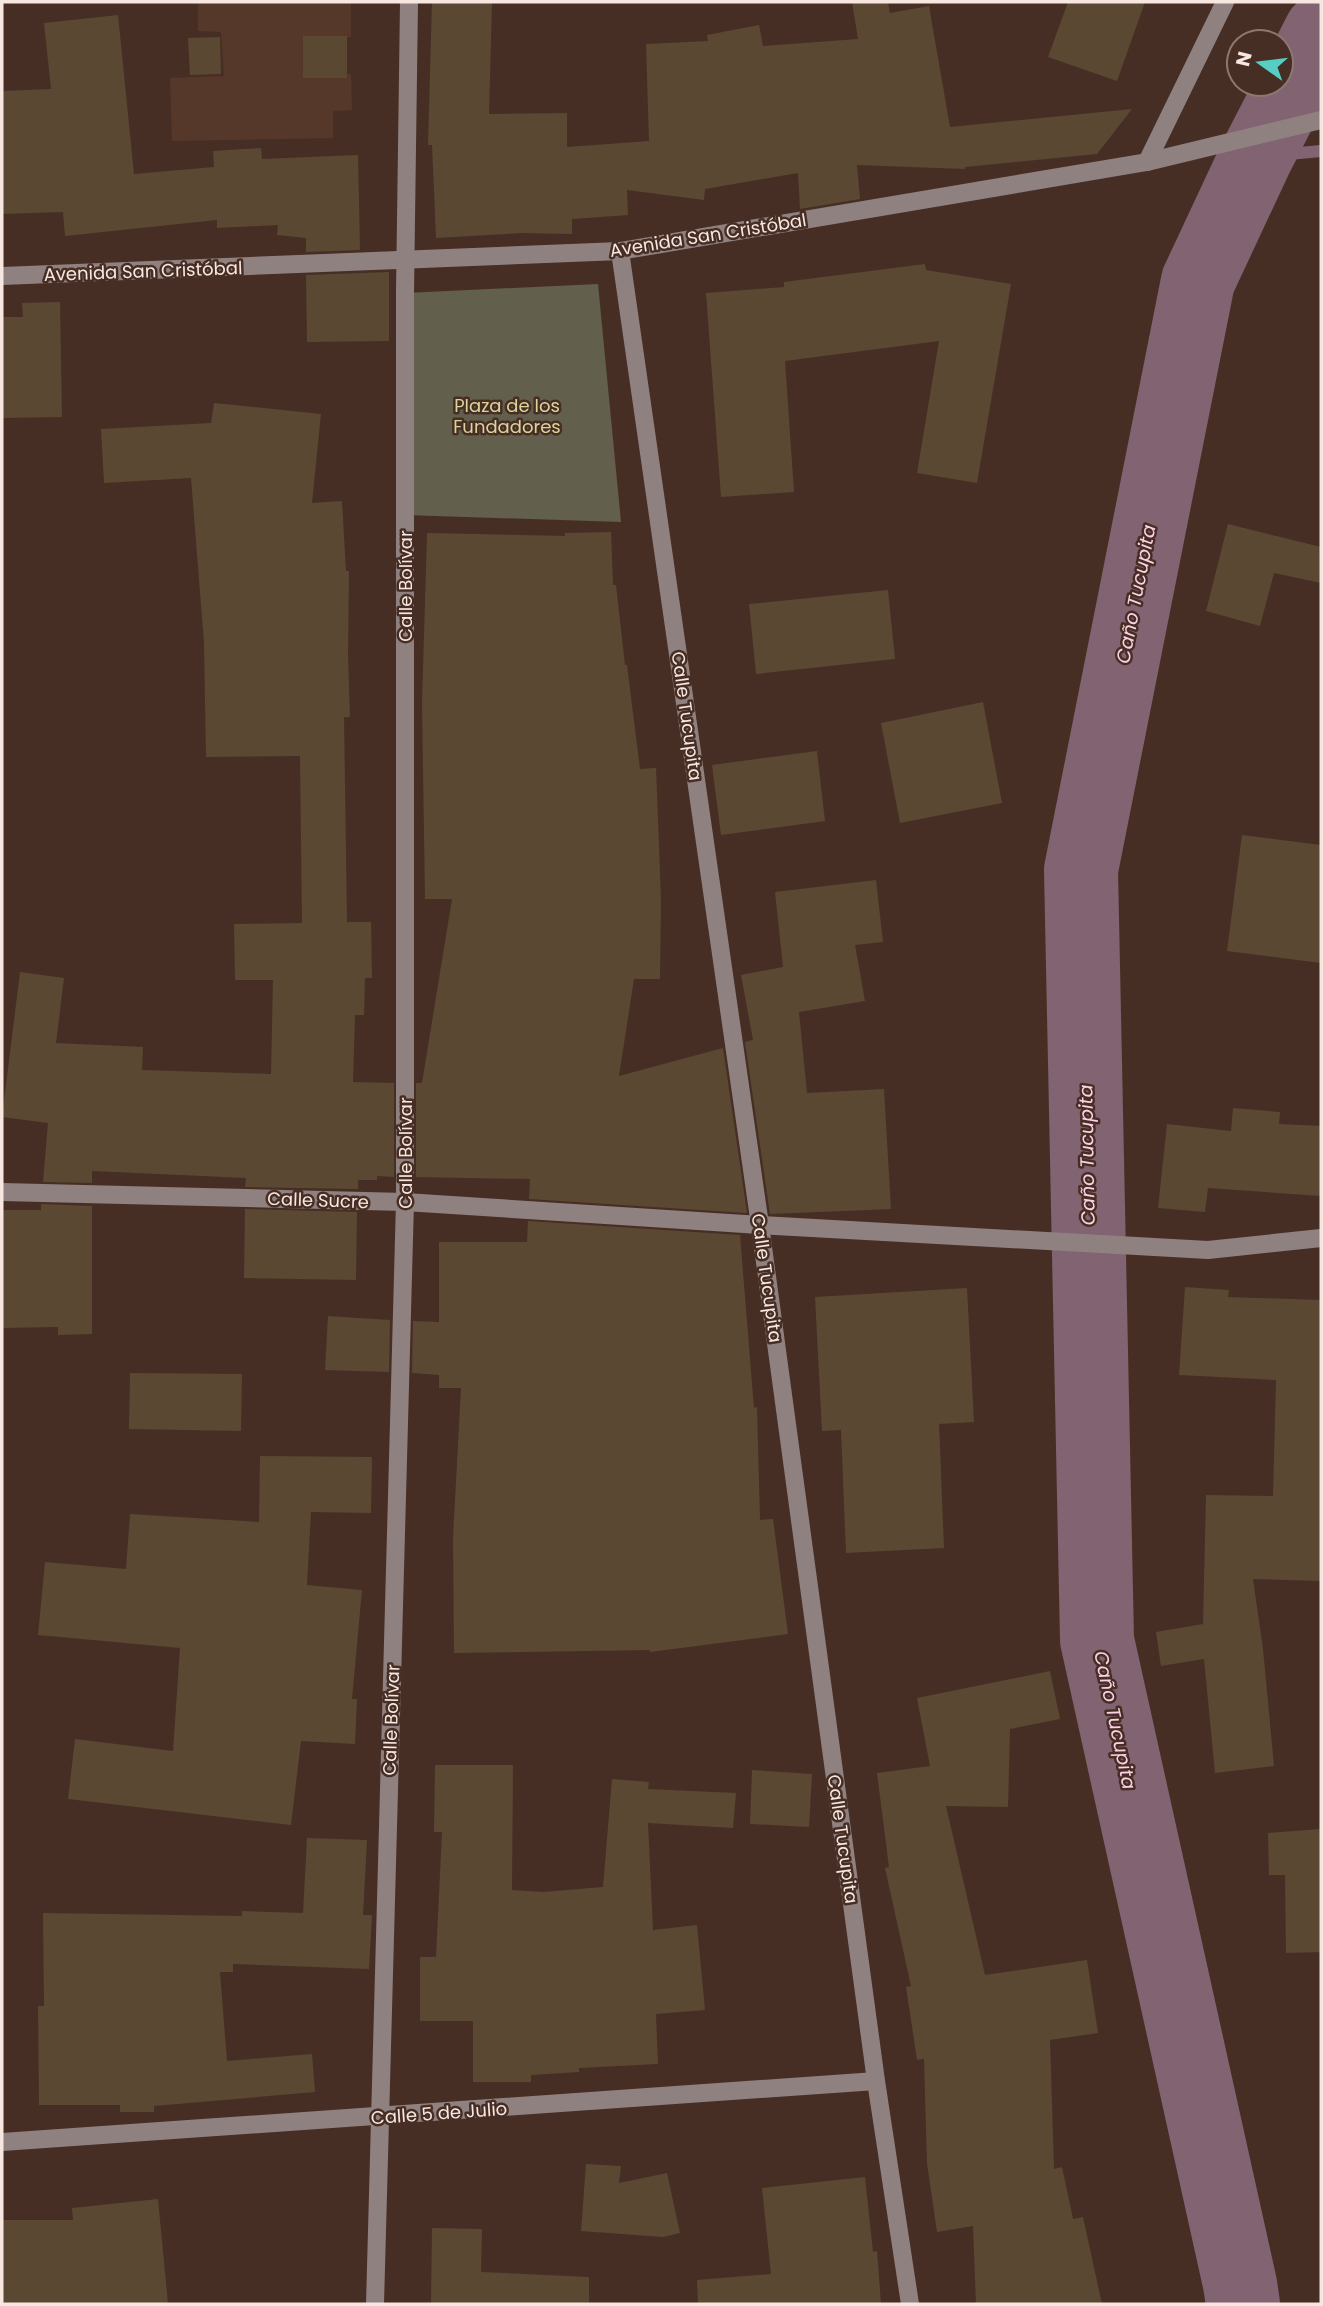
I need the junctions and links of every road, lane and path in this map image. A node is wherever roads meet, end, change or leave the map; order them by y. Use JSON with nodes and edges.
{"nodes":[{"id":1,"x":408,"y":2,"type":"edge"},
{"id":2,"x":1225,"y":2,"type":"edge"},
{"id":3,"x":1321,"y":120,"type":"edge"},
{"id":4,"x":1147,"y":162,"type":"junction"},
{"id":5,"x":620,"y":251,"type":"junction"},
{"id":6,"x":405,"y":261,"type":"junction"},
{"id":7,"x":2,"y":276,"type":"edge"},
{"id":8,"x":2,"y":1192,"type":"edge"},
{"id":9,"x":405,"y":1202,"type":"junction"},
{"id":10,"x":760,"y":1225,"type":"junction"},
{"id":11,"x":1321,"y":1238,"type":"edge"},
{"id":12,"x":876,"y":2081,"type":"junction"},
{"id":13,"x":379,"y":2117,"type":"junction"},
{"id":14,"x":2,"y":2142,"type":"edge"},
{"id":15,"x":375,"y":2304,"type":"edge"},
{"id":16,"x":910,"y":2304,"type":"edge"}],
"edges":[{"from":1,"to":6,"type":"street","name":"Calle Bolívar"},
{"from":2,"to":4,"type":"street"},
{"from":3,"to":4,"type":"street","name":"Avenida San Cristóbal"},
{"from":4,"to":5,"type":"street","name":"Avenida San Cristóbal"},
{"from":5,"to":6,"type":"street","name":"Avenida San Cristóbal"},
{"from":5,"to":10,"type":"street","name":"Calle Tucupita"},
{"from":6,"to":7,"type":"street","name":"Avenida San Cristóbal"},
{"from":6,"to":9,"type":"street","name":"Calle Bolívar"},
{"from":8,"to":9,"type":"street","name":"Calle Sucre"},
{"from":9,"to":10,"type":"street","name":"Calle Sucre"},
{"from":9,"to":13,"type":"street","name":"Calle Bolívar"},
{"from":10,"to":11,"type":"street","name":"Calle Sucre"},
{"from":10,"to":12,"type":"street","name":"Calle Tucupita"},
{"from":12,"to":13,"type":"street","name":"Calle 5 de Julio"},
{"from":12,"to":16,"type":"street","name":"Calle Tucupita"},
{"from":13,"to":14,"type":"street","name":"Calle 5 de Julio"},
{"from":13,"to":15,"type":"street","name":"Calle Bolívar"}]}
